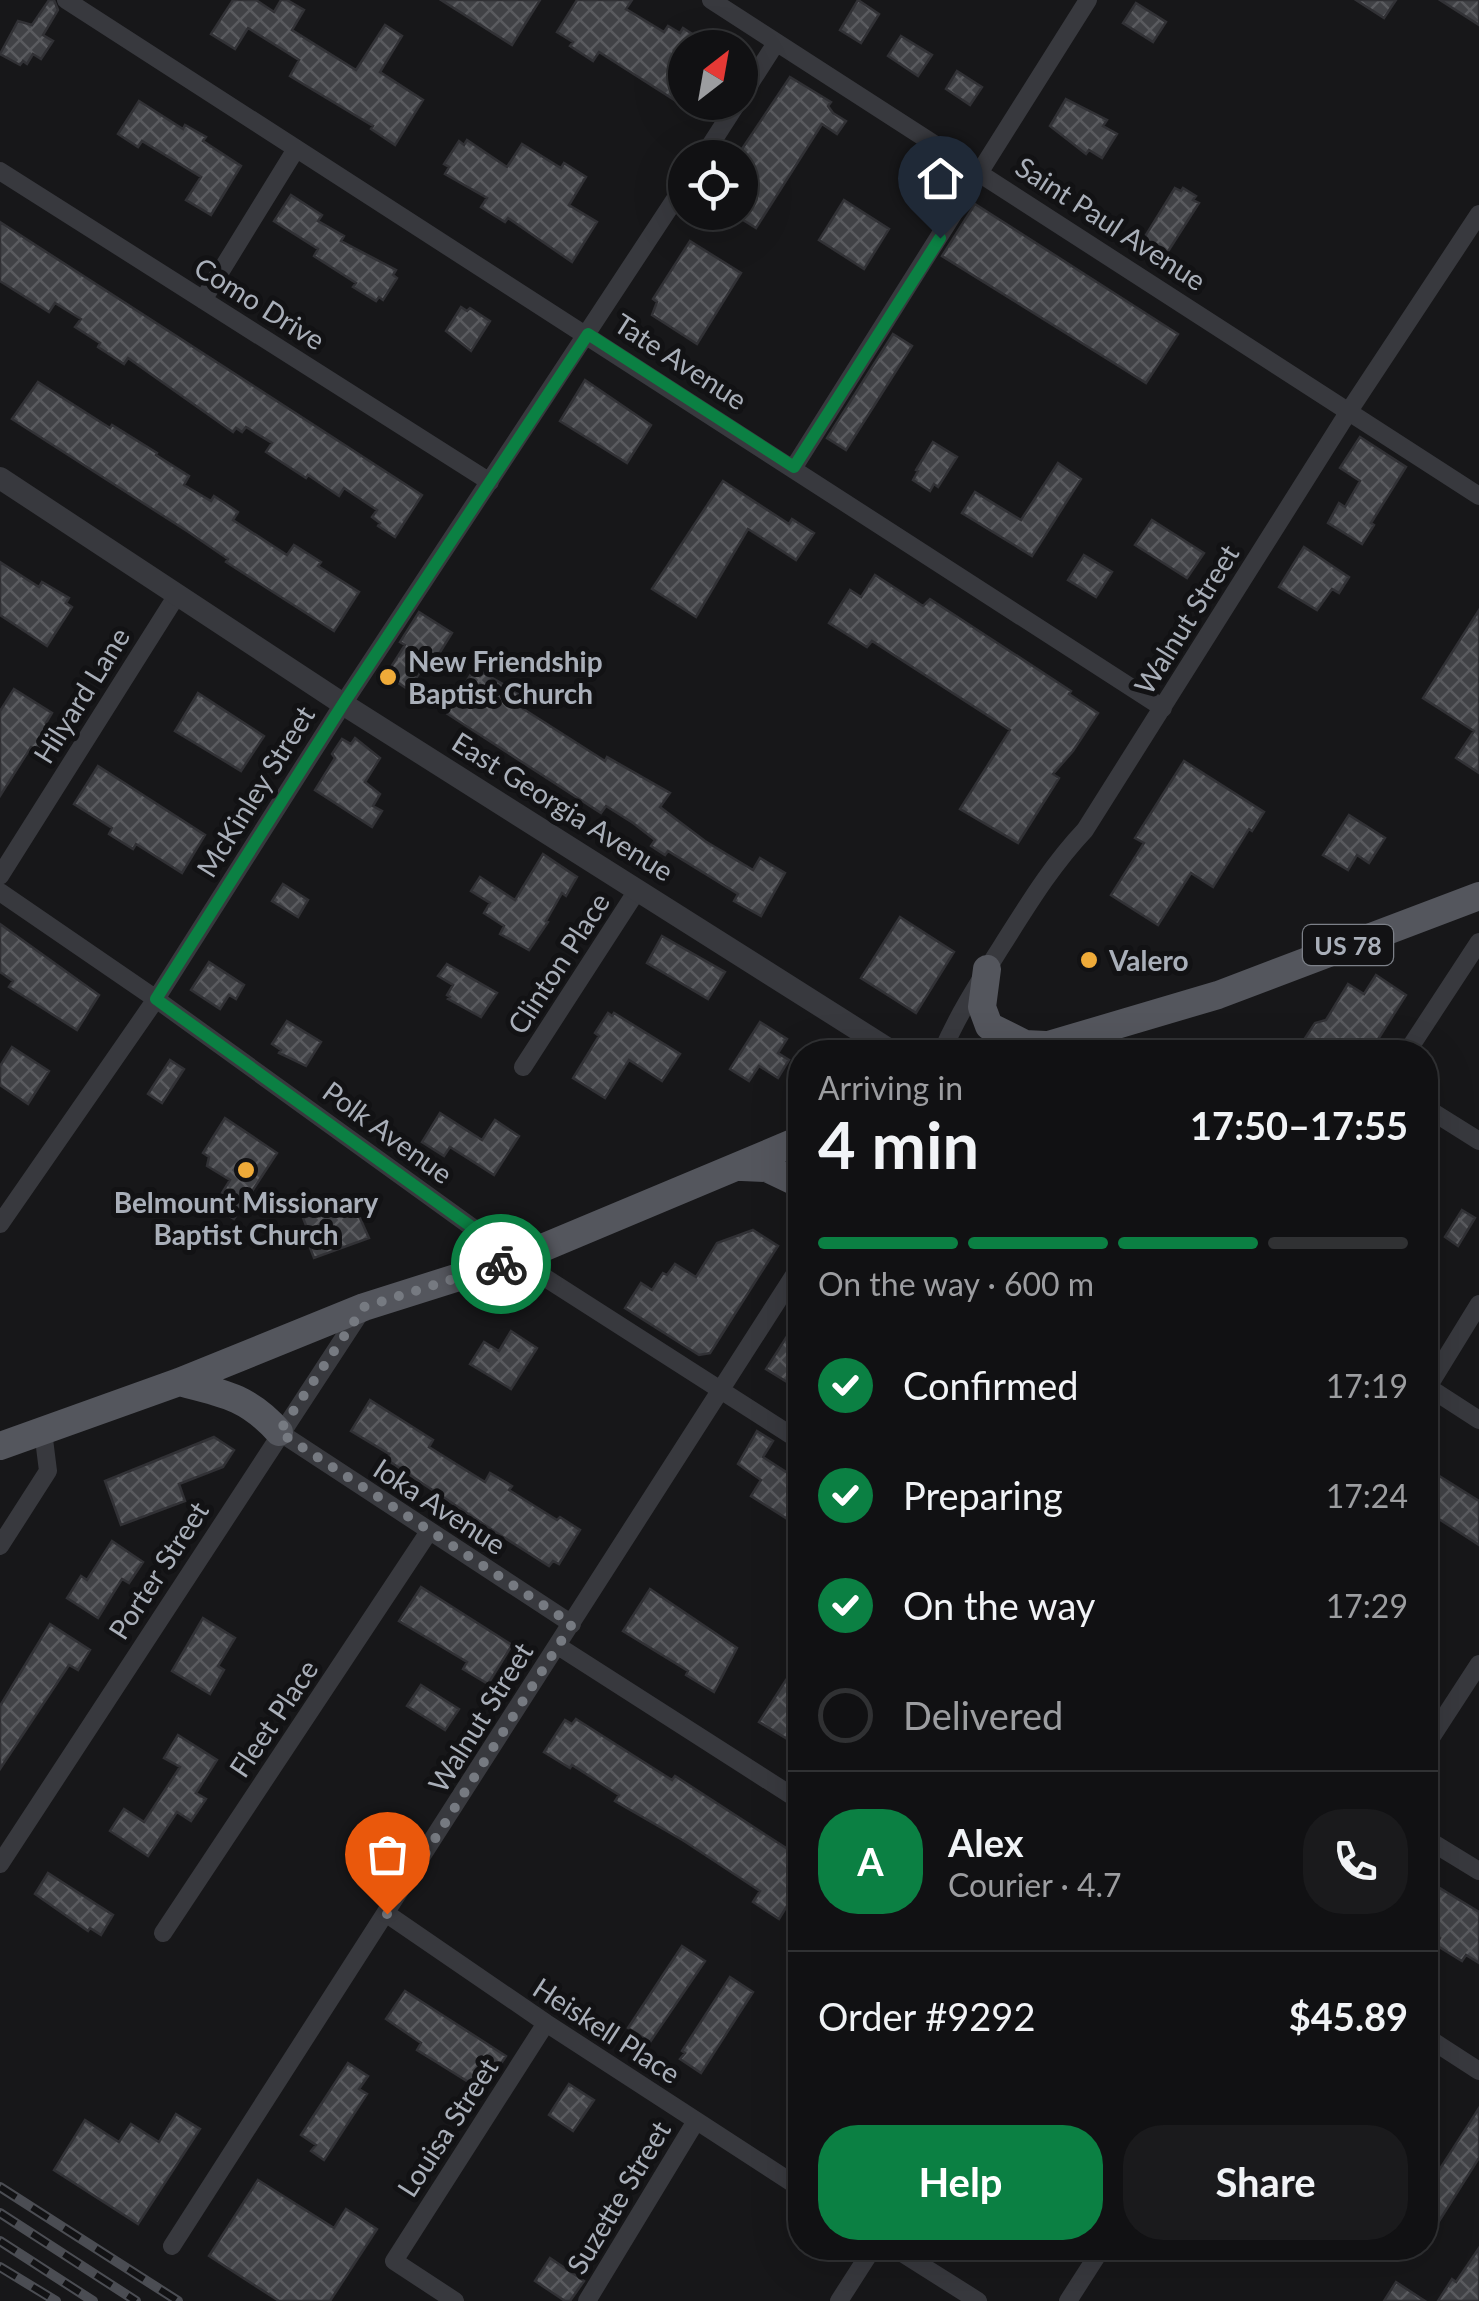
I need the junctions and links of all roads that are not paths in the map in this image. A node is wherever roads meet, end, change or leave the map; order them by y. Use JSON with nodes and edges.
{"nodes":[{"id":1,"x":66,"y":0,"type":"edge"},
{"id":2,"x":710,"y":0,"type":"edge"},
{"id":3,"x":1088,"y":0,"type":"edge"},
{"id":4,"x":776,"y":43,"type":"junction"},
{"id":5,"x":758,"y":71,"type":"edge"},
{"id":6,"x":296,"y":149,"type":"junction"},
{"id":7,"x":0,"y":171,"type":"edge"},
{"id":8,"x":981,"y":172,"type":"junction"},
{"id":9,"x":668,"y":210,"type":"edge"},
{"id":10,"x":1479,"y":214,"type":"edge"},
{"id":11,"x":203,"y":300,"type":"junction"},
{"id":12,"x":588,"y":334,"type":"junction"},
{"id":13,"x":1349,"y":410,"type":"junction"},
{"id":14,"x":794,"y":467,"type":"junction"},
{"id":15,"x":0,"y":478,"type":"edge"},
{"id":16,"x":490,"y":482,"type":"junction"},
{"id":17,"x":1479,"y":496,"type":"edge"},
{"id":18,"x":177,"y":595,"type":"junction"},
{"id":19,"x":343,"y":704,"type":"junction"},
{"id":20,"x":1163,"y":708,"type":"junction"},
{"id":21,"x":0,"y":876,"type":"edge"},
{"id":22,"x":638,"y":889,"type":"junction"},
{"id":23,"x":0,"y":892,"type":"edge"},
{"id":24,"x":1479,"y":896,"type":"edge"},
{"id":25,"x":1479,"y":942,"type":"edge"},
{"id":26,"x":987,"y":969,"type":"junction"},
{"id":27,"x":156,"y":999,"type":"junction"},
{"id":28,"x":874,"y":1040,"type":"edge"},
{"id":29,"x":947,"y":1040,"type":"edge"},
{"id":30,"x":1017,"y":1040,"type":"edge"},
{"id":31,"x":1066,"y":1040,"type":"edge"},
{"id":32,"x":1415,"y":1040,"type":"edge"},
{"id":33,"x":523,"y":1067,"type":"dead end"},
{"id":34,"x":1438,"y":1115,"type":"edge"},
{"id":35,"x":1479,"y":1141,"type":"edge"},
{"id":36,"x":788,"y":1145,"type":"edge"},
{"id":37,"x":736,"y":1167,"type":"junction"},
{"id":38,"x":788,"y":1178,"type":"edge"},
{"id":39,"x":0,"y":1224,"type":"edge"},
{"id":40,"x":516,"y":1259,"type":"junction"},
{"id":41,"x":788,"y":1285,"type":"edge"},
{"id":42,"x":1479,"y":1304,"type":"edge"},
{"id":43,"x":364,"y":1307,"type":"junction"},
{"id":44,"x":1438,"y":1367,"type":"edge"},
{"id":45,"x":178,"y":1382,"type":"junction"},
{"id":46,"x":722,"y":1392,"type":"junction"},
{"id":47,"x":1438,"y":1394,"type":"edge"},
{"id":48,"x":1479,"y":1420,"type":"edge"},
{"id":49,"x":42,"y":1431,"type":"junction"},
{"id":50,"x":279,"y":1432,"type":"junction"},
{"id":51,"x":788,"y":1433,"type":"edge"},
{"id":52,"x":0,"y":1446,"type":"edge"},
{"id":53,"x":428,"y":1533,"type":"junction"},
{"id":54,"x":0,"y":1546,"type":"edge"},
{"id":55,"x":572,"y":1624,"type":"junction"},
{"id":56,"x":558,"y":1646,"type":"junction"},
{"id":57,"x":1479,"y":1664,"type":"edge"},
{"id":58,"x":1438,"y":1727,"type":"edge"},
{"id":59,"x":788,"y":1793,"type":"edge"},
{"id":60,"x":1438,"y":1846,"type":"edge"},
{"id":61,"x":0,"y":1864,"type":"edge"},
{"id":62,"x":1479,"y":1871,"type":"edge"},
{"id":63,"x":387,"y":1914,"type":"junction"},
{"id":64,"x":163,"y":1933,"type":"dead end"},
{"id":65,"x":546,"y":2023,"type":"junction"},
{"id":66,"x":1438,"y":2044,"type":"edge"},
{"id":67,"x":1479,"y":2071,"type":"edge"},
{"id":68,"x":696,"y":2121,"type":"junction"},
{"id":69,"x":788,"y":2180,"type":"edge"},
{"id":70,"x":172,"y":2246,"type":"dead end"},
{"id":71,"x":865,"y":2260,"type":"edge"},
{"id":72,"x":913,"y":2260,"type":"edge"},
{"id":73,"x":1094,"y":2260,"type":"edge"},
{"id":74,"x":455,"y":2301,"type":"edge"},
{"id":75,"x":587,"y":2301,"type":"edge"},
{"id":76,"x":839,"y":2301,"type":"edge"},
{"id":77,"x":978,"y":2301,"type":"edge"},
{"id":78,"x":1068,"y":2301,"type":"edge"}],
"edges":[{"from":1,"to":6,"type":"street","name":"Tate Avenue"},
{"from":2,"to":4,"type":"street","name":"Saint Paul Avenue"},
{"from":3,"to":8,"type":"street"},
{"from":4,"to":5,"type":"street"},
{"from":4,"to":8,"type":"street","name":"Saint Paul Avenue"},
{"from":6,"to":11,"type":"street"},
{"from":6,"to":12,"type":"street","name":"Tate Avenue"},
{"from":7,"to":11,"type":"street","name":"Como Drive"},
{"from":8,"to":13,"type":"street","name":"Saint Paul Avenue"},
{"from":8,"to":14,"type":"street"},
{"from":9,"to":12,"type":"street","name":"McKinley Street"},
{"from":10,"to":13,"type":"street","name":"Walnut Street"},
{"from":11,"to":16,"type":"street","name":"Como Drive"},
{"from":12,"to":14,"type":"street","name":"Tate Avenue"},
{"from":12,"to":16,"type":"street","name":"McKinley Street"},
{"from":13,"to":17,"type":"street","name":"Saint Paul Avenue"},
{"from":13,"to":20,"type":"street","name":"Walnut Street"},
{"from":14,"to":20,"type":"street","name":"Tate Avenue"},
{"from":15,"to":18,"type":"street","name":"East Georgia Avenue"},
{"from":16,"to":19,"type":"street","name":"McKinley Street"},
{"from":18,"to":19,"type":"street","name":"East Georgia Avenue"},
{"from":18,"to":21,"type":"street","name":"Hilyard Lane"},
{"from":19,"to":22,"type":"street","name":"East Georgia Avenue"},
{"from":19,"to":27,"type":"street","name":"McKinley Street"},
{"from":20,"to":26,"type":"street","name":"Walnut Street"},
{"from":22,"to":28,"type":"street","name":"East Georgia Avenue"},
{"from":22,"to":33,"type":"street","name":"Clinton Place"},
{"from":23,"to":27,"type":"street","name":"Polk Avenue"},
{"from":24,"to":31,"type":"main road","number":"US 78"},
{"from":25,"to":32,"type":"street"},
{"from":26,"to":29,"type":"street","name":"Walnut Street"},
{"from":26,"to":30,"type":"main road"},
{"from":27,"to":39,"type":"street","name":"McKinley Street"},
{"from":27,"to":40,"type":"street","name":"Polk Avenue"},
{"from":34,"to":35,"type":"street"},
{"from":36,"to":37,"type":"main road"},
{"from":37,"to":38,"type":"main road"},
{"from":37,"to":40,"type":"main road"},
{"from":40,"to":43,"type":"main road"},
{"from":40,"to":46,"type":"street","name":"Polk Avenue"},
{"from":41,"to":46,"type":"street","name":"Walnut Street"},
{"from":42,"to":44,"type":"street"},
{"from":43,"to":45,"type":"main road"},
{"from":43,"to":50,"type":"street","name":"Porter Street"},
{"from":45,"to":49,"type":"main road"},
{"from":45,"to":50,"type":"main road"},
{"from":46,"to":51,"type":"street","name":"Polk Avenue"},
{"from":46,"to":55,"type":"street","name":"Walnut Street"},
{"from":47,"to":48,"type":"street"},
{"from":49,"to":52,"type":"main road"},
{"from":49,"to":54,"type":"street"},
{"from":50,"to":53,"type":"street","name":"Ioka Avenue"},
{"from":50,"to":61,"type":"street","name":"Porter Street"},
{"from":53,"to":55,"type":"street","name":"Ioka Avenue"},
{"from":53,"to":64,"type":"street","name":"Fleet Place"},
{"from":55,"to":56,"type":"street","name":"Walnut Street"},
{"from":56,"to":59,"type":"street"},
{"from":56,"to":63,"type":"street","name":"Walnut Street"},
{"from":57,"to":58,"type":"street"},
{"from":60,"to":62,"type":"street"},
{"from":63,"to":65,"type":"street","name":"Heiskell Place"},
{"from":63,"to":70,"type":"street","name":"Walnut Street"},
{"from":65,"to":68,"type":"street","name":"Heiskell Place"},
{"from":65,"to":74,"type":"street","name":"Louisa Street"},
{"from":66,"to":67,"type":"street"},
{"from":68,"to":69,"type":"street","name":"Heiskell Place"},
{"from":68,"to":75,"type":"street","name":"Suzette Street"},
{"from":71,"to":76,"type":"street"},
{"from":72,"to":77,"type":"street"},
{"from":73,"to":78,"type":"street"}]}
